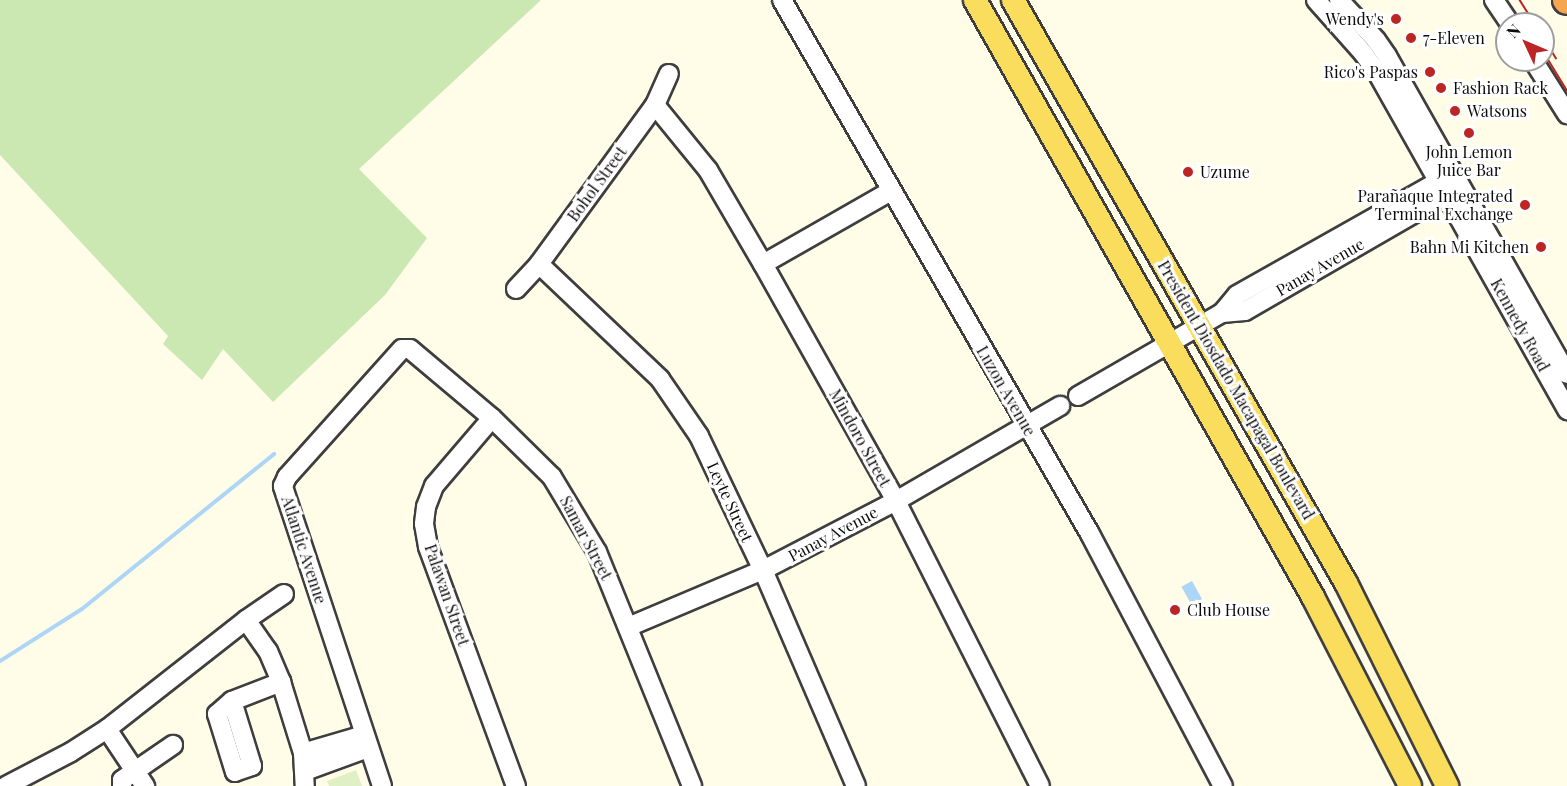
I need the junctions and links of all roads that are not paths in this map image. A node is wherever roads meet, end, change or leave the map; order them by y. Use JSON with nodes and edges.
{"nodes":[{"id":1,"x":782,"y":0,"type":"edge"},
{"id":2,"x":975,"y":0,"type":"edge"},
{"id":3,"x":1013,"y":0,"type":"edge"},
{"id":4,"x":1316,"y":0,"type":"edge"},
{"id":5,"x":1339,"y":0,"type":"edge"},
{"id":6,"x":1541,"y":72,"type":"edge"},
{"id":7,"x":669,"y":74,"type":"dead end"},
{"id":8,"x":655,"y":105,"type":"junction"},
{"id":9,"x":1567,"y":114,"type":"edge"},
{"id":10,"x":1443,"y":188,"type":"junction"},
{"id":11,"x":891,"y":191,"type":"junction"},
{"id":12,"x":538,"y":264,"type":"junction"},
{"id":13,"x":763,"y":264,"type":"junction"},
{"id":14,"x":516,"y":289,"type":"dead end"},
{"id":15,"x":1198,"y":327,"type":"junction"},
{"id":16,"x":1171,"y":343,"type":"junction"},
{"id":17,"x":402,"y":349,"type":"joint"},
{"id":18,"x":1567,"y":374,"type":"edge"},
{"id":19,"x":1078,"y":396,"type":"dead end"},
{"id":20,"x":1060,"y":406,"type":"dead end"},
{"id":21,"x":1567,"y":410,"type":"edge"},
{"id":22,"x":492,"y":418,"type":"junction"},
{"id":23,"x":1025,"y":426,"type":"junction"},
{"id":24,"x":896,"y":501,"type":"junction"},
{"id":25,"x":763,"y":570,"type":"junction"},
{"id":26,"x":284,"y":594,"type":"dead end"},
{"id":27,"x":246,"y":620,"type":"junction"},
{"id":28,"x":628,"y":627,"type":"junction"},
{"id":29,"x":281,"y":682,"type":"junction"},
{"id":30,"x":232,"y":701,"type":"dead end"},
{"id":31,"x":107,"y":729,"type":"junction"},
{"id":32,"x":366,"y":742,"type":"junction"},
{"id":33,"x":173,"y":745,"type":"dead end"},
{"id":34,"x":304,"y":770,"type":"edge"},
{"id":35,"x":134,"y":771,"type":"junction"},
{"id":36,"x":6,"y":786,"type":"edge"},
{"id":37,"x":122,"y":786,"type":"edge"},
{"id":38,"x":145,"y":786,"type":"edge"},
{"id":39,"x":382,"y":786,"type":"edge"},
{"id":40,"x":516,"y":786,"type":"edge"},
{"id":41,"x":692,"y":786,"type":"edge"},
{"id":42,"x":856,"y":786,"type":"edge"},
{"id":43,"x":1040,"y":786,"type":"edge"},
{"id":44,"x":1223,"y":786,"type":"edge"},
{"id":45,"x":1410,"y":786,"type":"edge"},
{"id":46,"x":1447,"y":786,"type":"edge"}],
"edges":[{"from":1,"to":11,"type":"street","name":"Luzon Avenue"},
{"from":2,"to":16,"type":"main road","name":"President Diosdado Macapagal Boulevard"},
{"from":3,"to":15,"type":"main road","name":"President Diosdado Macapagal Boulevard"},
{"from":4,"to":10,"type":"street","name":"Kennedy Road"},
{"from":5,"to":18,"type":"street","name":"Kennedy Road"},
{"from":6,"to":9,"type":"street"},
{"from":7,"to":8,"type":"street","name":"Bohol Street"},
{"from":8,"to":12,"type":"street","name":"Bohol Street"},
{"from":8,"to":13,"type":"street","name":"Mindoro Street"},
{"from":10,"to":15,"type":"street","name":"Panay Avenue"},
{"from":10,"to":21,"type":"street","name":"Kennedy Road"},
{"from":11,"to":13,"type":"street"},
{"from":11,"to":23,"type":"street","name":"Luzon Avenue"},
{"from":12,"to":14,"type":"street","name":"Bohol Street"},
{"from":12,"to":25,"type":"street","name":"Leyte Street"},
{"from":13,"to":24,"type":"street","name":"Mindoro Street"},
{"from":15,"to":16,"type":"street","name":"Panay Avenue"},
{"from":15,"to":46,"type":"main road","name":"President Diosdado Macapagal Boulevard"},
{"from":16,"to":19,"type":"street","name":"Panay Avenue"},
{"from":16,"to":45,"type":"main road","name":"President Diosdado Macapagal Boulevard"},
{"from":17,"to":22,"type":"street","name":"Samar Street"},
{"from":17,"to":32,"type":"street","name":"Atlantic Avenue"},
{"from":20,"to":23,"type":"street","name":"Panay Avenue"},
{"from":22,"to":28,"type":"street","name":"Samar Street"},
{"from":22,"to":40,"type":"street","name":"Palawan Street"},
{"from":23,"to":24,"type":"street","name":"Panay Avenue"},
{"from":23,"to":44,"type":"street","name":"Luzon Avenue"},
{"from":24,"to":25,"type":"street","name":"Panay Avenue"},
{"from":24,"to":43,"type":"street","name":"Mindoro Street"},
{"from":25,"to":28,"type":"street","name":"Panay Avenue"},
{"from":25,"to":42,"type":"street","name":"Leyte Street"},
{"from":26,"to":27,"type":"street"},
{"from":27,"to":29,"type":"street"},
{"from":27,"to":31,"type":"street"},
{"from":28,"to":41,"type":"street","name":"Samar Street"},
{"from":29,"to":30,"type":"street"},
{"from":29,"to":34,"type":"street"},
{"from":31,"to":35,"type":"street"},
{"from":31,"to":36,"type":"street"},
{"from":32,"to":34,"type":"street"},
{"from":32,"to":39,"type":"street","name":"Atlantic Avenue"},
{"from":33,"to":35,"type":"street"},
{"from":35,"to":37,"type":"street"},
{"from":35,"to":38,"type":"street"}]}
